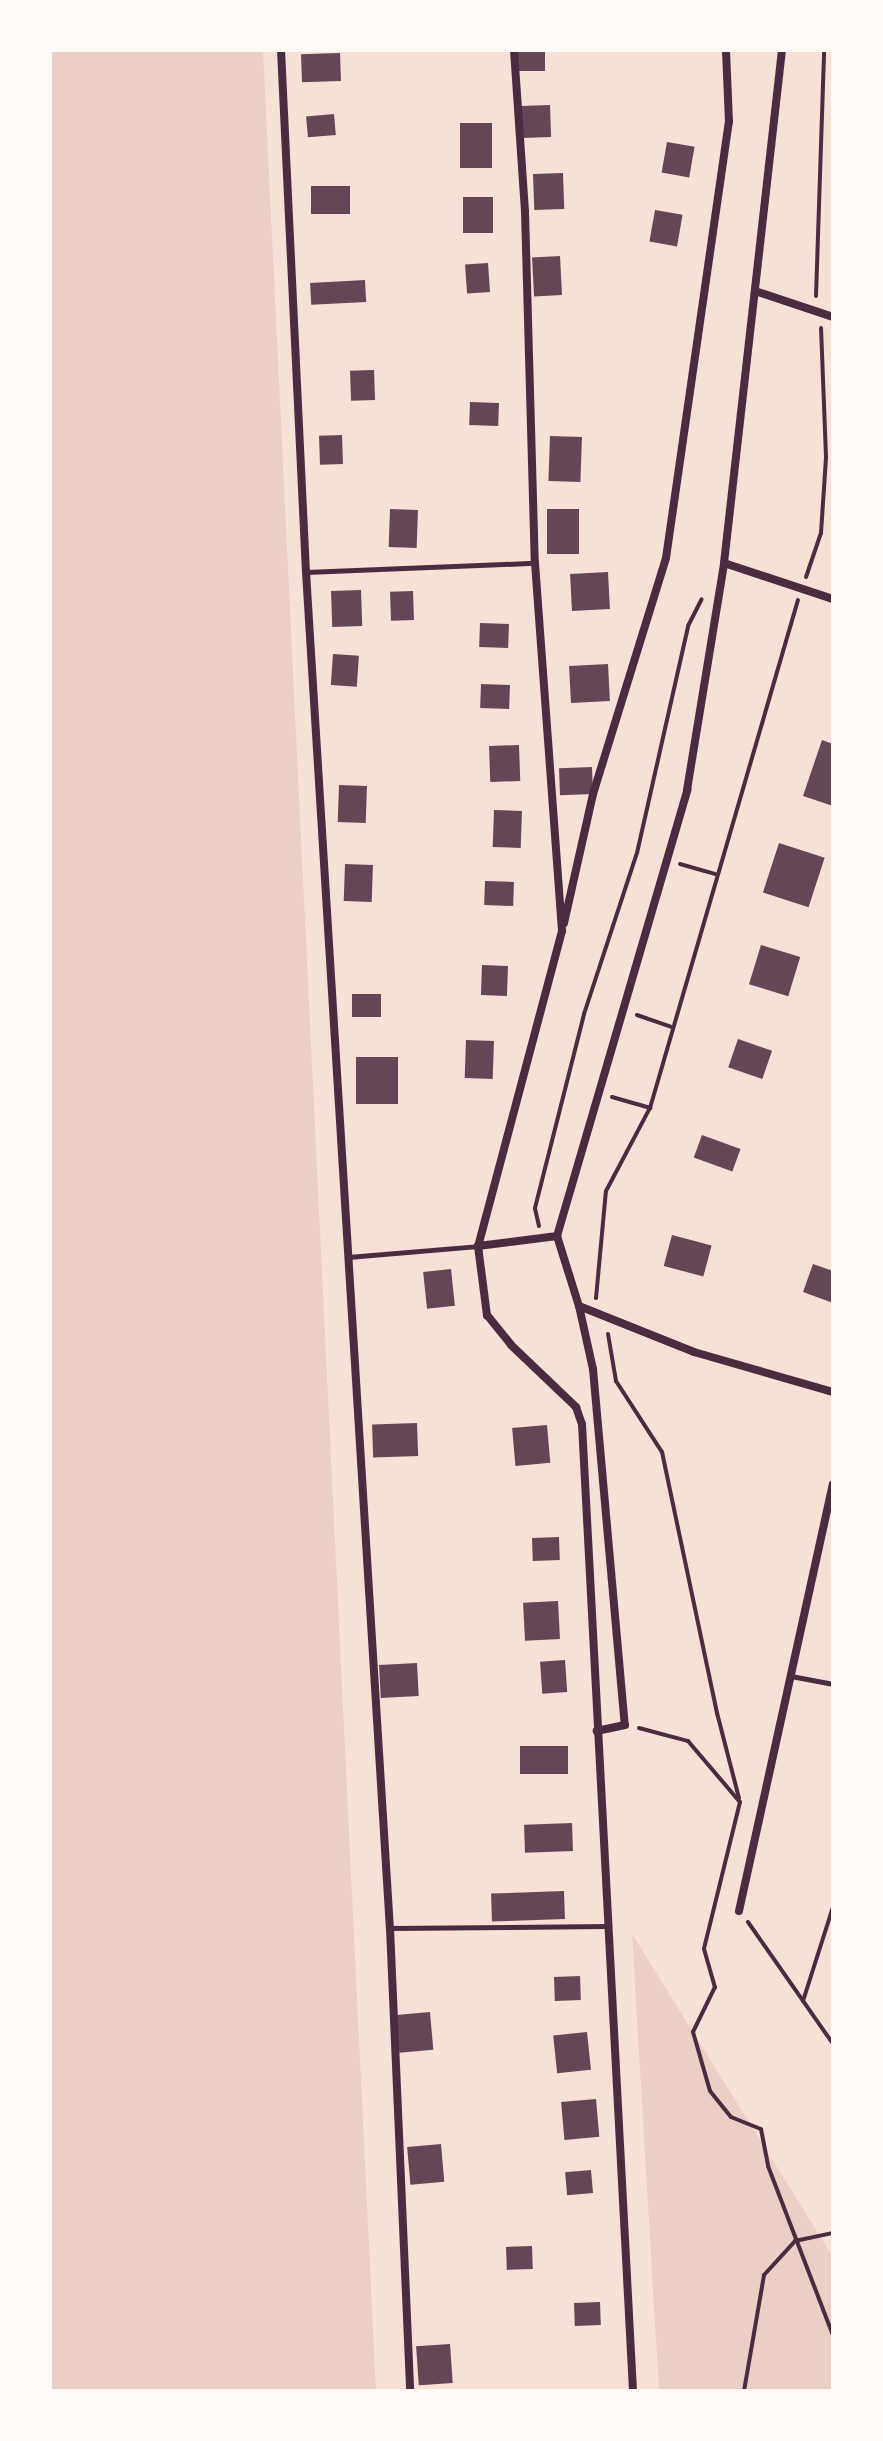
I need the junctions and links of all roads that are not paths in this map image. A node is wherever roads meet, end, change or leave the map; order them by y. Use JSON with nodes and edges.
{"nodes":[{"id":1,"x":281,"y":50,"type":"edge"},
{"id":2,"x":514,"y":50,"type":"edge"},
{"id":3,"x":726,"y":50,"type":"edge"},
{"id":4,"x":782,"y":50,"type":"edge"},
{"id":5,"x":755,"y":291,"type":"junction"},
{"id":6,"x":833,"y":317,"type":"edge"},
{"id":7,"x":535,"y":563,"type":"junction"},
{"id":8,"x":724,"y":563,"type":"junction"},
{"id":9,"x":306,"y":572,"type":"junction"},
{"id":10,"x":833,"y":599,"type":"edge"},
{"id":11,"x":562,"y":931,"type":"junction"},
{"id":12,"x":557,"y":1236,"type":"junction"},
{"id":13,"x":478,"y":1246,"type":"junction"},
{"id":14,"x":348,"y":1257,"type":"junction"},
{"id":15,"x":579,"y":1306,"type":"junction"},
{"id":16,"x":833,"y":1392,"type":"edge"},
{"id":17,"x":833,"y":1484,"type":"edge"},
{"id":18,"x":790,"y":1675,"type":"junction"},
{"id":19,"x":833,"y":1684,"type":"edge"},
{"id":20,"x":597,"y":1731,"type":"junction"},
{"id":21,"x":739,"y":1911,"type":"road end"},
{"id":22,"x":607,"y":1926,"type":"junction"},
{"id":23,"x":390,"y":1928,"type":"junction"},
{"id":24,"x":410,"y":2391,"type":"edge"},
{"id":25,"x":633,"y":2391,"type":"edge"}],
"edges":[{"from":1,"to":9,"type":"street"},
{"from":2,"to":7,"type":"street"},
{"from":3,"to":11,"type":"street"},
{"from":4,"to":5,"type":"street"},
{"from":5,"to":6,"type":"street"},
{"from":5,"to":8,"type":"street"},
{"from":7,"to":9,"type":"lane"},
{"from":7,"to":11,"type":"street"},
{"from":8,"to":10,"type":"street"},
{"from":8,"to":12,"type":"street"},
{"from":9,"to":14,"type":"street"},
{"from":11,"to":13,"type":"street"},
{"from":12,"to":13,"type":"street"},
{"from":12,"to":15,"type":"street"},
{"from":13,"to":14,"type":"lane"},
{"from":13,"to":20,"type":"street"},
{"from":14,"to":23,"type":"street"},
{"from":15,"to":16,"type":"street"},
{"from":15,"to":20,"type":"street"},
{"from":17,"to":18,"type":"street"},
{"from":18,"to":19,"type":"lane"},
{"from":18,"to":21,"type":"street"},
{"from":20,"to":22,"type":"street"},
{"from":22,"to":23,"type":"lane"},
{"from":22,"to":25,"type":"street"},
{"from":23,"to":24,"type":"street"}]}
